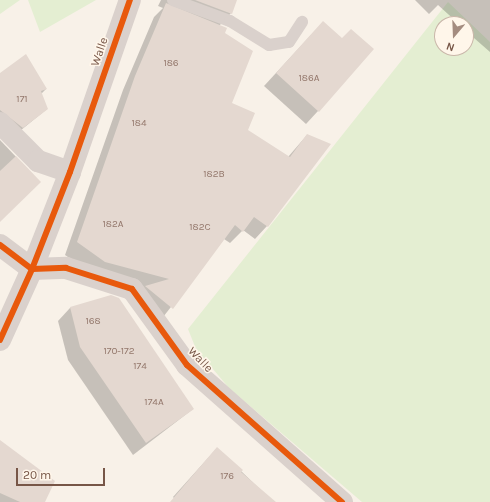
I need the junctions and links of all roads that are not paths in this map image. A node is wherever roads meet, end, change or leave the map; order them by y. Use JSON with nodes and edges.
{"nodes":[{"id":1,"x":130,"y":0,"type":"edge"},
{"id":2,"x":173,"y":0,"type":"edge"},
{"id":3,"x":302,"y":22,"type":"dead end"},
{"id":4,"x":0,"y":123,"type":"edge"},
{"id":5,"x":70,"y":172,"type":"junction"},
{"id":6,"x":0,"y":245,"type":"edge"},
{"id":7,"x":32,"y":269,"type":"junction"},
{"id":8,"x":0,"y":340,"type":"edge"},
{"id":9,"x":342,"y":502,"type":"edge"}],
"edges":[{"from":1,"to":5,"type":"street","name":"Walle"},
{"from":2,"to":3,"type":"lane"},
{"from":4,"to":5,"type":"street"},
{"from":5,"to":7,"type":"street","name":"Walle"},
{"from":6,"to":7,"type":"street"},
{"from":7,"to":8,"type":"street","name":"Walle"},
{"from":7,"to":9,"type":"street","name":"Walle"}]}
